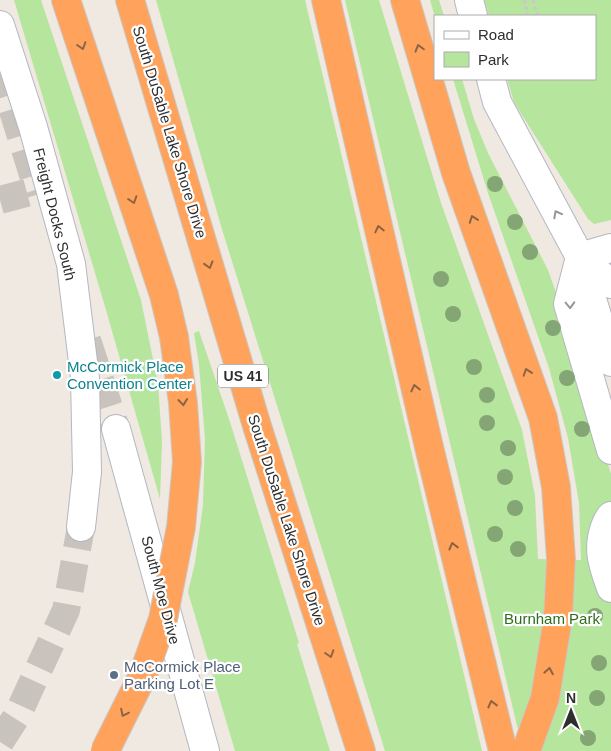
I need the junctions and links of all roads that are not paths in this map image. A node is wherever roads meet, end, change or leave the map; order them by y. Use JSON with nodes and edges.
{"nodes":[{"id":1,"x":66,"y":0,"type":"edge"},
{"id":2,"x":130,"y":0,"type":"edge"},
{"id":3,"x":326,"y":0,"type":"edge"},
{"id":4,"x":405,"y":0,"type":"edge"},
{"id":5,"x":469,"y":0,"type":"edge"},
{"id":6,"x":474,"y":15,"type":"edge"},
{"id":7,"x":0,"y":26,"type":"edge"},
{"id":8,"x":491,"y":80,"type":"edge"},
{"id":9,"x":611,"y":248,"type":"edge"},
{"id":10,"x":580,"y":257,"type":"junction"},
{"id":11,"x":611,"y":284,"type":"edge"},
{"id":12,"x":611,"y":362,"type":"edge"},
{"id":13,"x":116,"y":429,"type":"tunnel mouth"},
{"id":14,"x":611,"y":450,"type":"edge"},
{"id":15,"x":81,"y":527,"type":"tunnel mouth"},
{"id":16,"x":608,"y":529,"type":"edge"},
{"id":17,"x":611,"y":588,"type":"edge"},
{"id":18,"x":105,"y":751,"type":"edge"},
{"id":19,"x":205,"y":751,"type":"edge"},
{"id":20,"x":361,"y":751,"type":"edge"},
{"id":21,"x":503,"y":751,"type":"edge"},
{"id":22,"x":526,"y":751,"type":"edge"}],
"edges":[{"from":1,"to":18,"type":"highway","one_way":true,"bridge":true},
{"from":2,"to":20,"type":"highway","name":"South DuSable Lake Shore Drive","number":"US 41","one_way":true},
{"from":21,"to":3,"type":"highway","one_way":true},
{"from":22,"to":4,"type":"highway","one_way":true},
{"from":5,"to":6,"type":"street"},
{"from":7,"to":15,"type":"street","name":"Freight Docks South"},
{"from":10,"to":8,"type":"street","one_way":true},
{"from":9,"to":10,"type":"street"},
{"from":10,"to":11,"type":"street"},
{"from":10,"to":12,"type":"street"},
{"from":10,"to":14,"type":"street","one_way":true},
{"from":13,"to":19,"type":"street","name":"South Moe Drive"},
{"from":16,"to":17,"type":"street"}]}
